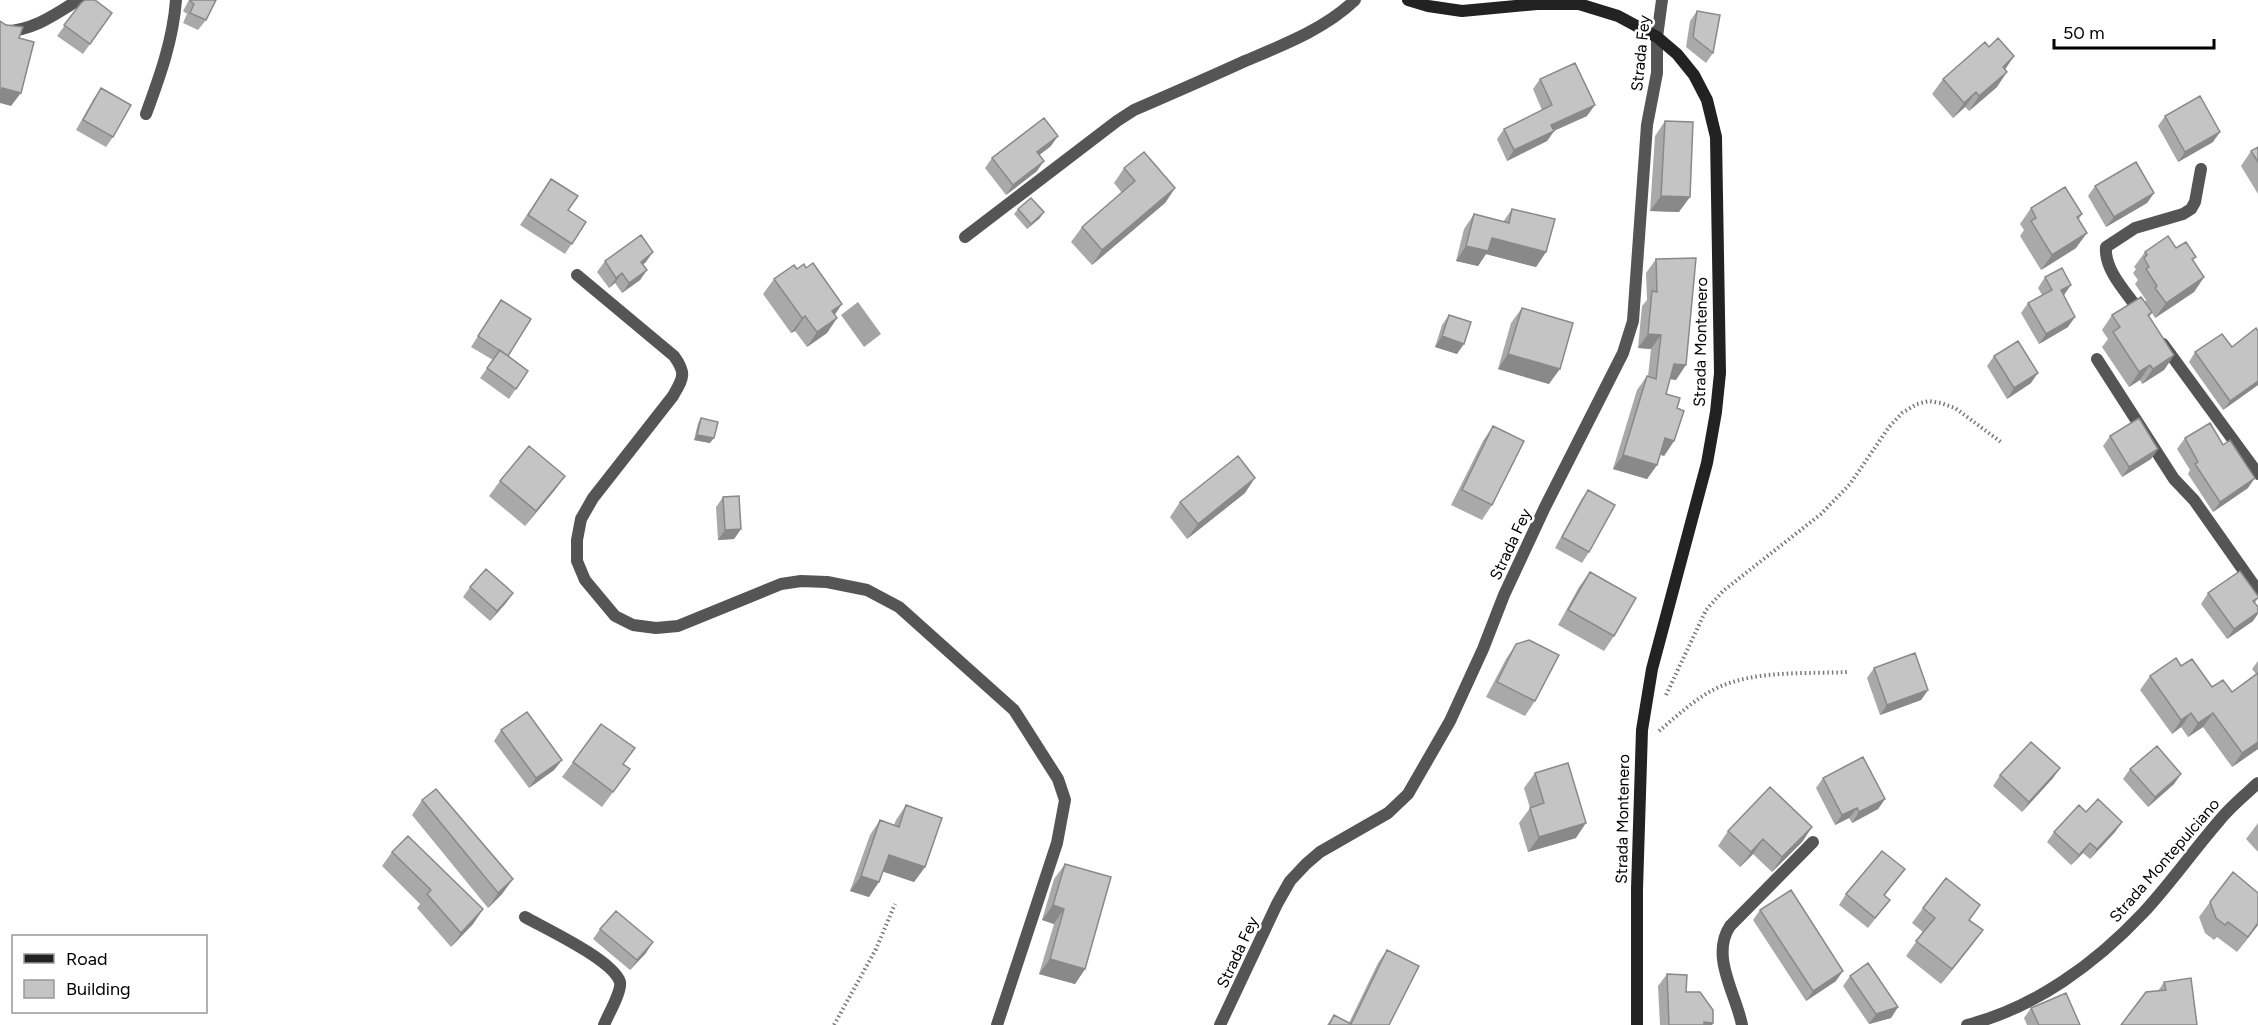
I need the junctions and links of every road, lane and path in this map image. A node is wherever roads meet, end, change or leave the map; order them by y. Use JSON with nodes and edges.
{"nodes":[{"id":1,"x":78,"y":0,"type":"edge"},
{"id":2,"x":176,"y":0,"type":"edge"},
{"id":3,"x":1355,"y":0,"type":"edge"},
{"id":4,"x":1408,"y":0,"type":"edge"},
{"id":5,"x":1662,"y":0,"type":"edge"},
{"id":6,"x":0,"y":31,"type":"edge"},
{"id":7,"x":1657,"y":37,"type":"junction"},
{"id":8,"x":146,"y":114,"type":"dead end"},
{"id":9,"x":2200,"y":169,"type":"dead end"},
{"id":10,"x":966,"y":237,"type":"dead end"},
{"id":11,"x":577,"y":275,"type":"dead end"},
{"id":12,"x":2097,"y":359,"type":"dead end"},
{"id":13,"x":2001,"y":442,"type":"dead end"},
{"id":14,"x":2258,"y":474,"type":"edge"},
{"id":15,"x":2258,"y":591,"type":"edge"},
{"id":16,"x":1848,"y":672,"type":"dead end"},
{"id":17,"x":1660,"y":703,"type":"dead end"},
{"id":18,"x":1640,"y":747,"type":"junction"},
{"id":19,"x":2258,"y":783,"type":"edge"},
{"id":20,"x":1813,"y":842,"type":"edge"},
{"id":21,"x":894,"y":904,"type":"dead end"},
{"id":22,"x":525,"y":916,"type":"dead end"},
{"id":23,"x":604,"y":1025,"type":"edge"},
{"id":24,"x":834,"y":1025,"type":"edge"},
{"id":25,"x":997,"y":1025,"type":"edge"},
{"id":26,"x":1220,"y":1025,"type":"edge"},
{"id":27,"x":1637,"y":1025,"type":"edge"},
{"id":28,"x":1742,"y":1025,"type":"edge"},
{"id":29,"x":1968,"y":1025,"type":"edge"}],
"edges":[{"from":1,"to":6,"type":"street"},
{"from":2,"to":8,"type":"street"},
{"from":3,"to":10,"type":"street"},
{"from":4,"to":7,"type":"main road","name":"Strada Montenero"},
{"from":5,"to":7,"type":"street","name":"Strada Fey"},
{"from":7,"to":18,"type":"main road","name":"Strada Montenero"},
{"from":7,"to":26,"type":"street","name":"Strada Fey"},
{"from":9,"to":14,"type":"street"},
{"from":11,"to":25,"type":"street"},
{"from":12,"to":15,"type":"street"},
{"from":13,"to":17,"type":"path"},
{"from":16,"to":18,"type":"path"},
{"from":18,"to":27,"type":"main road","name":"Strada Montenero"},
{"from":19,"to":29,"type":"street","name":"Strada Montepulciano"},
{"from":20,"to":28,"type":"street"},
{"from":21,"to":24,"type":"path"},
{"from":22,"to":23,"type":"street"}]}
